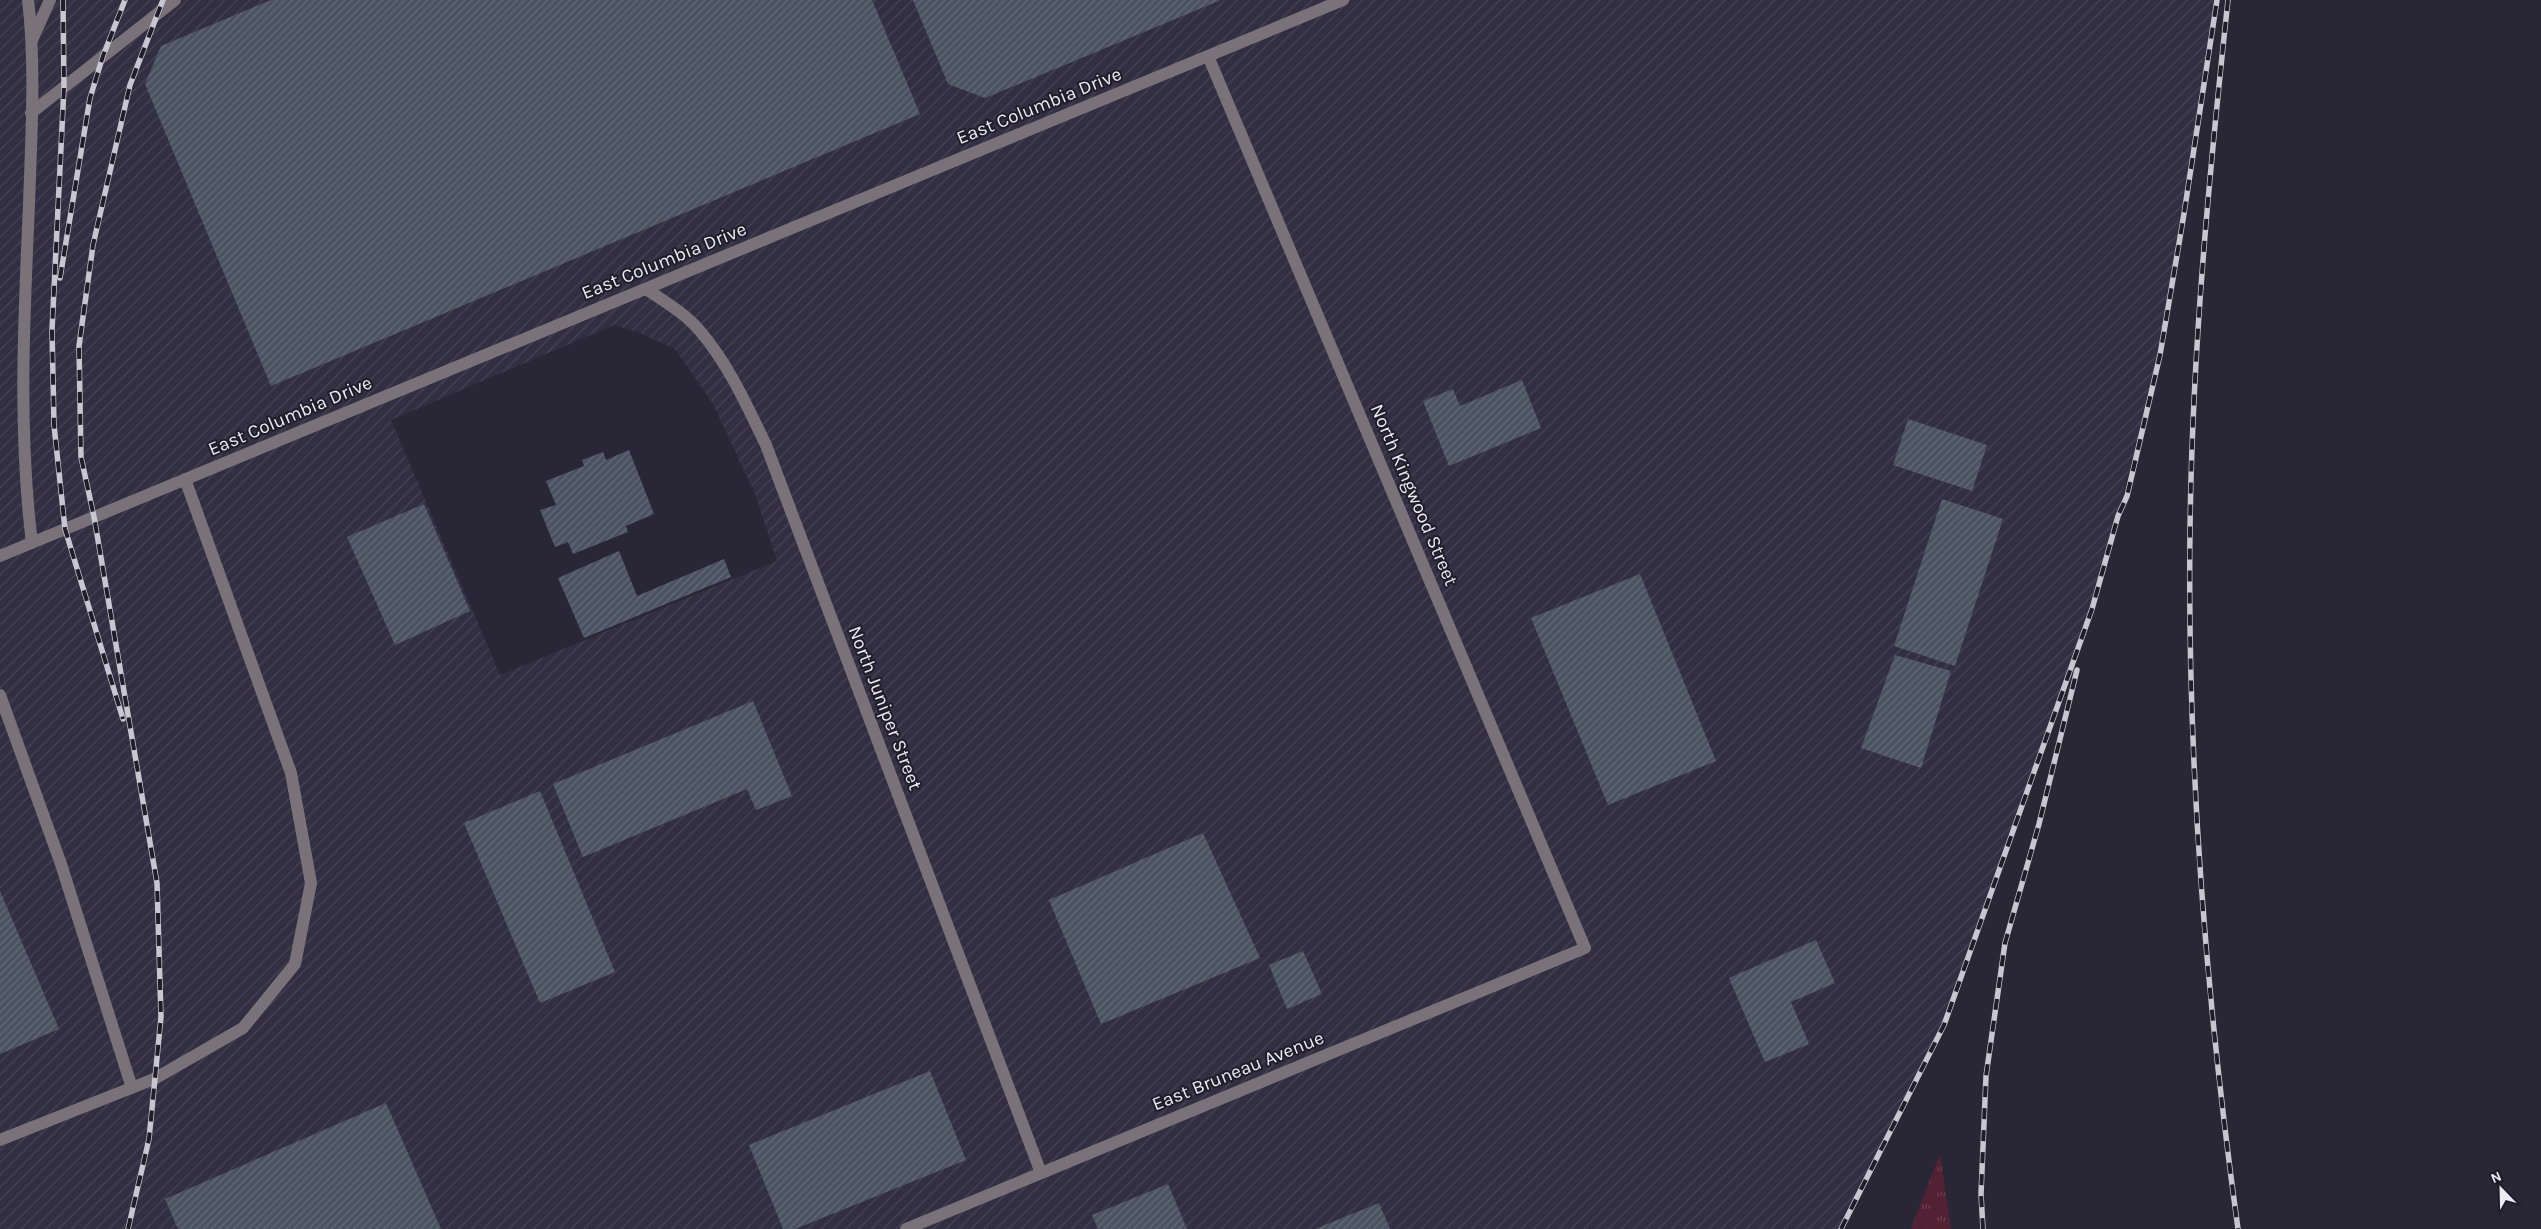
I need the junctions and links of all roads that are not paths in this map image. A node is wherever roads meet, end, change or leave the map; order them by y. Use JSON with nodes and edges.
{"nodes":[{"id":1,"x":28,"y":0,"type":"edge"},
{"id":2,"x":50,"y":0,"type":"edge"},
{"id":3,"x":175,"y":0,"type":"edge"},
{"id":4,"x":1343,"y":0,"type":"edge"},
{"id":5,"x":30,"y":44,"type":"junction"},
{"id":6,"x":1208,"y":56,"type":"junction"},
{"id":7,"x":31,"y":113,"type":"junction"},
{"id":8,"x":646,"y":288,"type":"junction"},
{"id":9,"x":185,"y":479,"type":"junction"},
{"id":10,"x":32,"y":543,"type":"junction"},
{"id":11,"x":0,"y":556,"type":"edge"},
{"id":12,"x":0,"y":695,"type":"edge"},
{"id":13,"x":1585,"y":948,"type":"joint"},
{"id":14,"x":132,"y":1088,"type":"junction"},
{"id":15,"x":0,"y":1140,"type":"edge"},
{"id":16,"x":1041,"y":1173,"type":"junction"},
{"id":17,"x":906,"y":1229,"type":"edge"}],
"edges":[{"from":1,"to":5,"type":"street"},
{"from":2,"to":5,"type":"street"},
{"from":3,"to":7,"type":"street"},
{"from":4,"to":6,"type":"street","name":"East Columbia Drive"},
{"from":5,"to":7,"type":"street"},
{"from":6,"to":8,"type":"street","name":"East Columbia Drive"},
{"from":6,"to":13,"type":"street","name":"North Kingwood Street"},
{"from":7,"to":10,"type":"street"},
{"from":8,"to":9,"type":"street","name":"East Columbia Drive"},
{"from":8,"to":16,"type":"street","name":"North Juniper Street"},
{"from":9,"to":10,"type":"street","name":"East Columbia Drive"},
{"from":9,"to":14,"type":"street"},
{"from":10,"to":11,"type":"street","name":"East Columbia Drive"},
{"from":12,"to":14,"type":"street"},
{"from":13,"to":16,"type":"street","name":"East Bruneau Avenue"},
{"from":14,"to":15,"type":"street"},
{"from":16,"to":17,"type":"street","name":"East Bruneau Avenue"}]}
